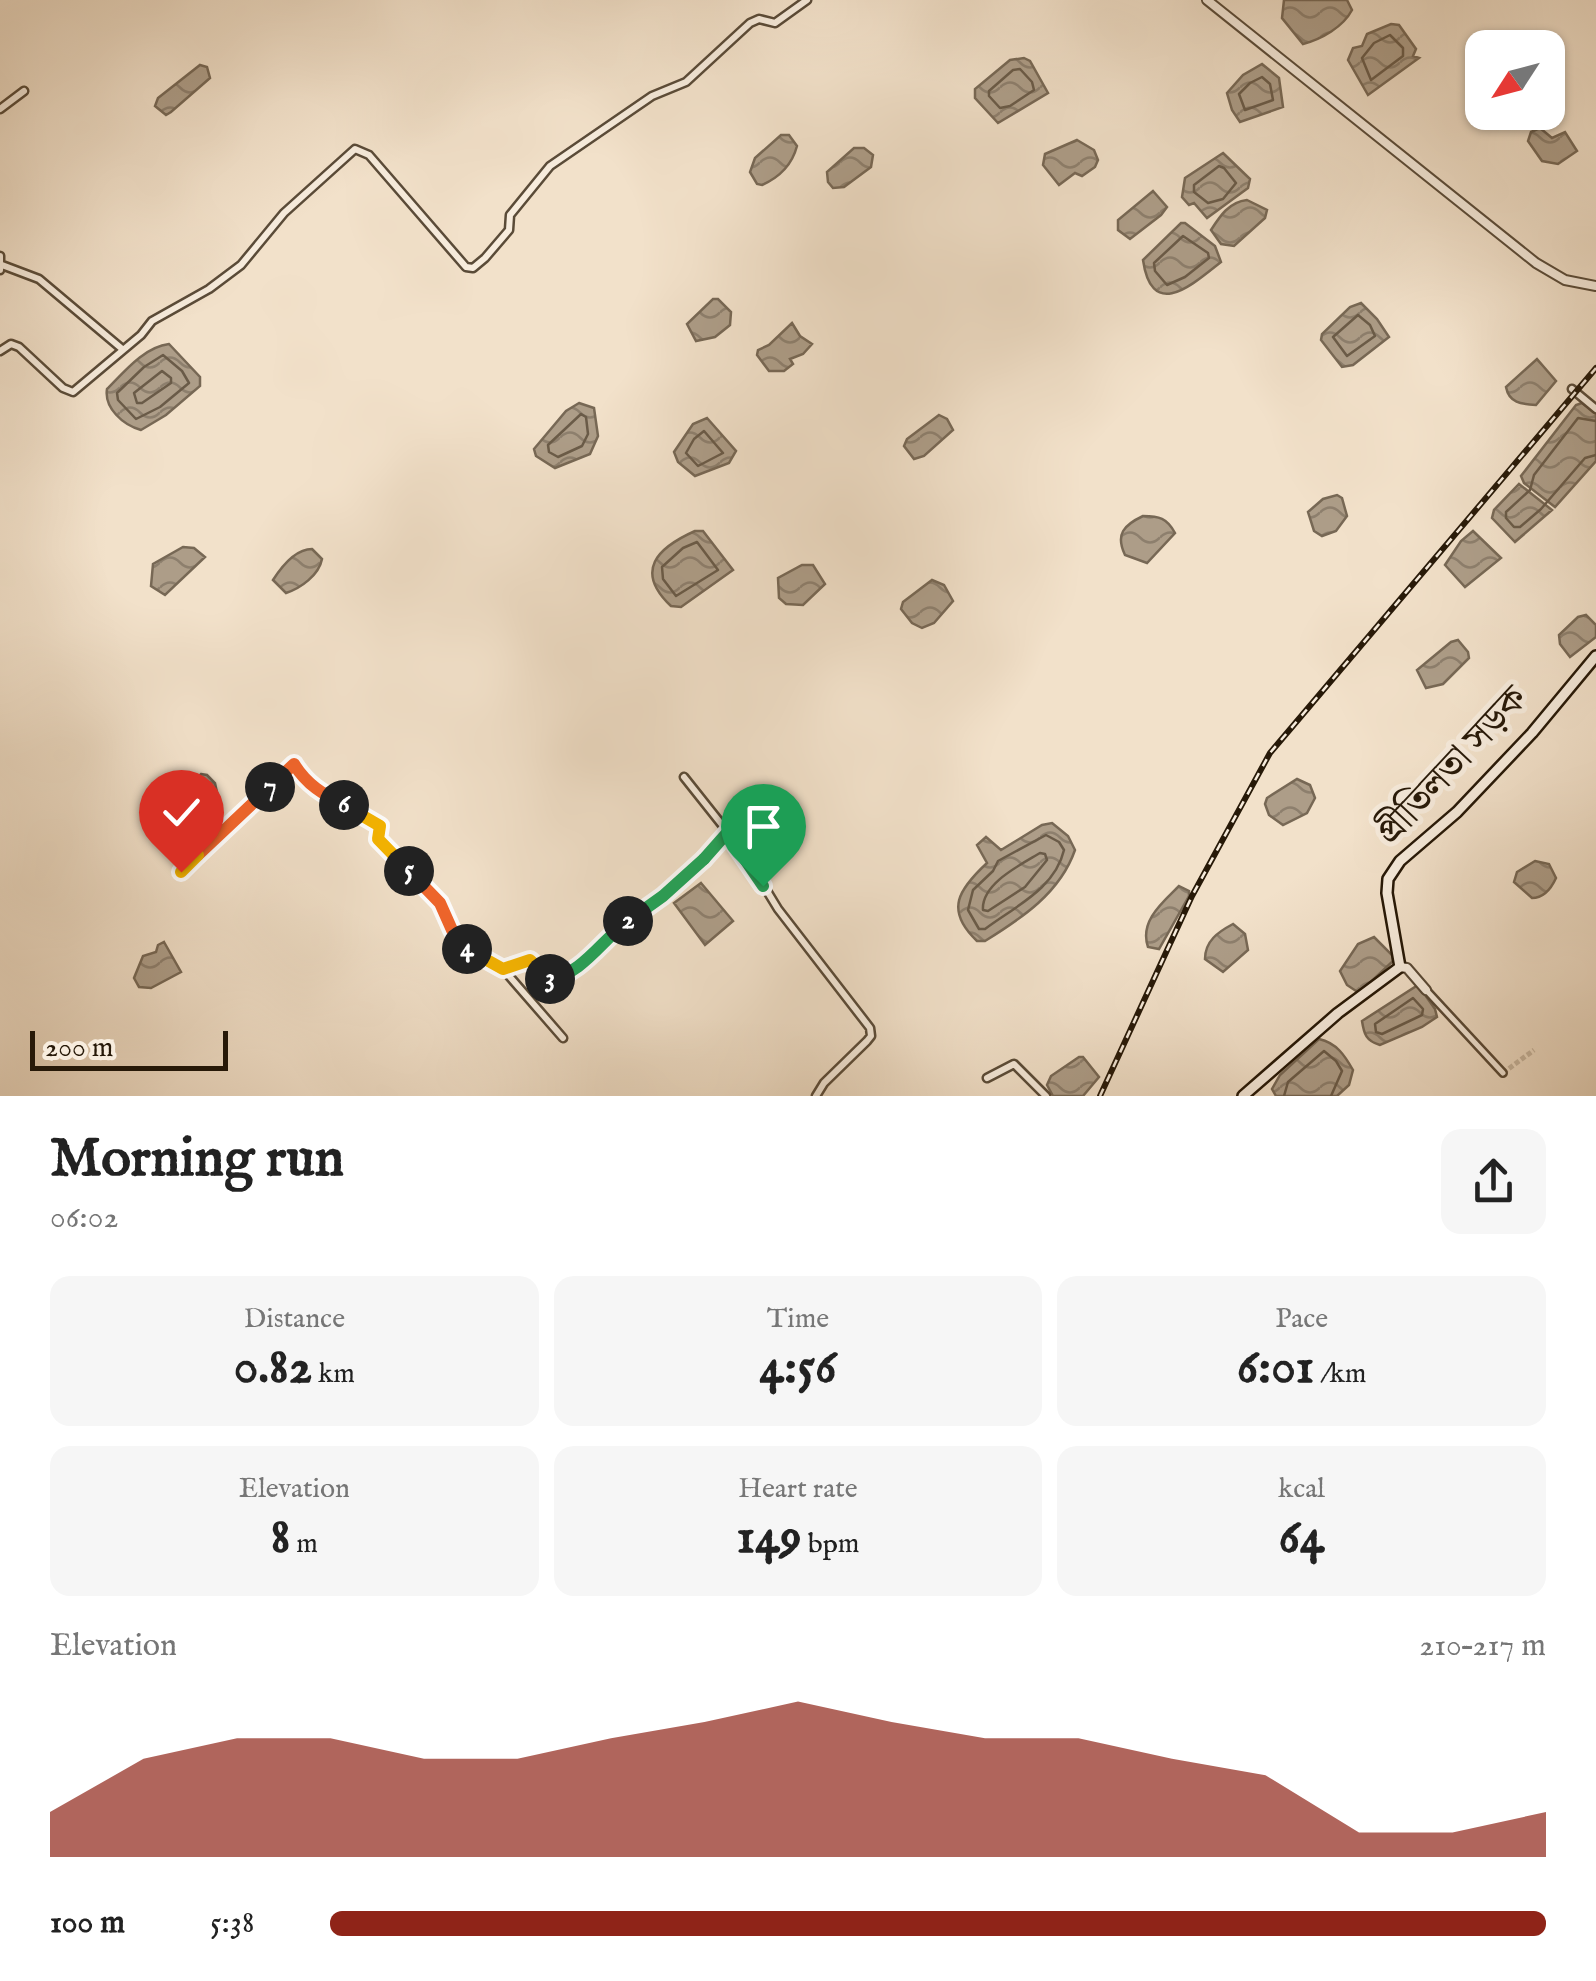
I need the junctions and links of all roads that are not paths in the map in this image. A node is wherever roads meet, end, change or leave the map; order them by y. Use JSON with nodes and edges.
{"nodes":[{"id":1,"x":806,"y":0,"type":"edge"},
{"id":2,"x":1207,"y":0,"type":"edge"},
{"id":3,"x":24,"y":92,"type":"dead end"},
{"id":4,"x":0,"y":109,"type":"edge"},
{"id":5,"x":1,"y":264,"type":"edge"},
{"id":6,"x":1596,"y":286,"type":"edge"},
{"id":7,"x":122,"y":348,"type":"junction"},
{"id":8,"x":0,"y":351,"type":"edge"},
{"id":9,"x":1572,"y":390,"type":"dead end"},
{"id":10,"x":1596,"y":410,"type":"edge"},
{"id":11,"x":1596,"y":656,"type":"edge"},
{"id":12,"x":1587,"y":665,"type":"junction"},
{"id":13,"x":1596,"y":675,"type":"edge"},
{"id":14,"x":684,"y":777,"type":"dead end"},
{"id":15,"x":727,"y":833,"type":"junction"},
{"id":16,"x":181,"y":872,"type":"dead end"},
{"id":17,"x":1400,"y":967,"type":"junction"},
{"id":18,"x":503,"y":969,"type":"junction"},
{"id":19,"x":1426,"y":990,"type":"joint"},
{"id":20,"x":562,"y":1038,"type":"dead end"},
{"id":21,"x":1504,"y":1072,"type":"dead end"},
{"id":22,"x":986,"y":1078,"type":"dead end"},
{"id":23,"x":816,"y":1096,"type":"edge"},
{"id":24,"x":1046,"y":1096,"type":"edge"},
{"id":25,"x":1243,"y":1096,"type":"edge"}],
"edges":[{"from":1,"to":7,"type":"street"},
{"from":2,"to":6,"type":"street"},
{"from":3,"to":4,"type":"street"},
{"from":5,"to":7,"type":"street"},
{"from":7,"to":8,"type":"street"},
{"from":9,"to":10,"type":"street"},
{"from":11,"to":12,"type":"main road","name":"প্রীতিলতা সড়ক"},
{"from":12,"to":13,"type":"street"},
{"from":12,"to":17,"type":"main road","name":"প্রীতিলতা সড়ক"},
{"from":14,"to":15,"type":"street"},
{"from":15,"to":18,"type":"street"},
{"from":15,"to":23,"type":"street"},
{"from":16,"to":18,"type":"street"},
{"from":17,"to":19,"type":"street"},
{"from":17,"to":25,"type":"main road"},
{"from":18,"to":20,"type":"street"},
{"from":19,"to":21,"type":"street"},
{"from":22,"to":24,"type":"street"}]}
